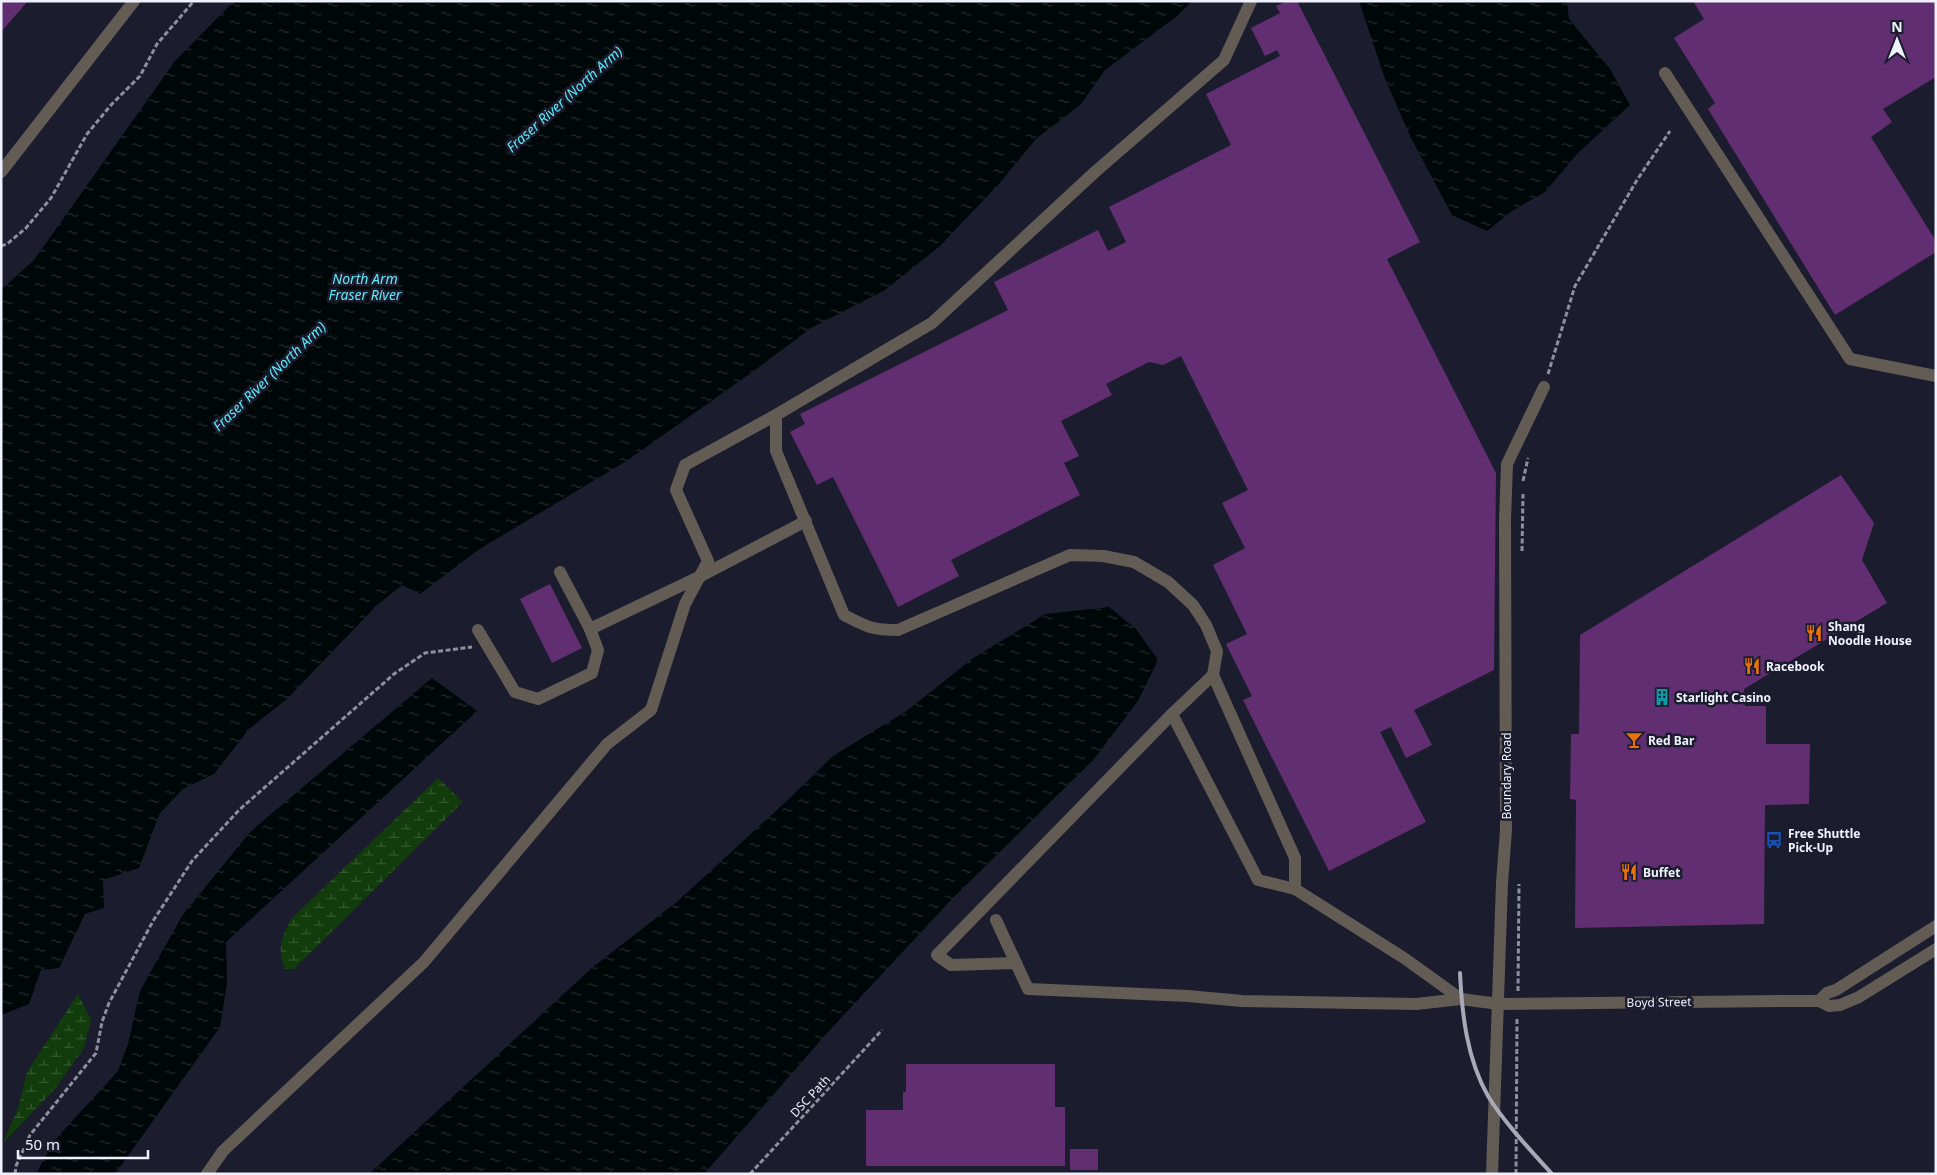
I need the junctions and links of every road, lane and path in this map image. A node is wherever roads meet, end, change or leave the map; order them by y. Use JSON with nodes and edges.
{"nodes":[{"id":1,"x":134,"y":1,"type":"edge"},
{"id":2,"x":194,"y":1,"type":"edge"},
{"id":3,"x":1251,"y":1,"type":"edge"},
{"id":4,"x":1665,"y":73,"type":"dead end"},
{"id":5,"x":1670,"y":131,"type":"dead end"},
{"id":6,"x":1,"y":172,"type":"edge"},
{"id":7,"x":1,"y":246,"type":"edge"},
{"id":8,"x":1936,"y":376,"type":"edge"},
{"id":9,"x":1544,"y":387,"type":"joint"},
{"id":10,"x":776,"y":415,"type":"junction"},
{"id":11,"x":1529,"y":452,"type":"dead end"},
{"id":12,"x":806,"y":521,"type":"junction"},
{"id":13,"x":1522,"y":553,"type":"dead end"},
{"id":14,"x":560,"y":572,"type":"dead end"},
{"id":15,"x":699,"y":577,"type":"junction"},
{"id":16,"x":590,"y":629,"type":"junction"},
{"id":17,"x":478,"y":630,"type":"dead end"},
{"id":18,"x":487,"y":645,"type":"junction"},
{"id":19,"x":1213,"y":675,"type":"junction"},
{"id":20,"x":1172,"y":714,"type":"junction"},
{"id":21,"x":1295,"y":889,"type":"junction"},
{"id":22,"x":996,"y":920,"type":"dead end"},
{"id":23,"x":1936,"y":926,"type":"edge"},
{"id":24,"x":1936,"y":948,"type":"edge"},
{"id":25,"x":1016,"y":963,"type":"junction"},
{"id":26,"x":1461,"y":999,"type":"junction"},
{"id":27,"x":1819,"y":1001,"type":"junction"},
{"id":28,"x":1499,"y":1004,"type":"junction"},
{"id":29,"x":882,"y":1030,"type":"dead end"},
{"id":30,"x":15,"y":1174,"type":"edge"},
{"id":31,"x":207,"y":1174,"type":"edge"},
{"id":32,"x":750,"y":1174,"type":"edge"},
{"id":33,"x":1492,"y":1174,"type":"edge"}],
"edges":[{"from":1,"to":6,"type":"street"},
{"from":2,"to":7,"type":"path"},
{"from":3,"to":10,"type":"street"},
{"from":4,"to":8,"type":"street"},
{"from":5,"to":9,"type":"path"},
{"from":9,"to":28,"type":"street","name":"Boundary Road"},
{"from":10,"to":12,"type":"street"},
{"from":10,"to":15,"type":"street"},
{"from":11,"to":13,"type":"path"},
{"from":12,"to":15,"type":"street"},
{"from":12,"to":19,"type":"street"},
{"from":14,"to":16,"type":"street"},
{"from":15,"to":16,"type":"street"},
{"from":15,"to":31,"type":"street"},
{"from":16,"to":18,"type":"street"},
{"from":17,"to":18,"type":"street"},
{"from":18,"to":30,"type":"path"},
{"from":19,"to":20,"type":"street"},
{"from":19,"to":21,"type":"street"},
{"from":20,"to":21,"type":"street"},
{"from":20,"to":25,"type":"street"},
{"from":21,"to":26,"type":"street"},
{"from":22,"to":25,"type":"street"},
{"from":23,"to":27,"type":"street"},
{"from":24,"to":27,"type":"street","name":"Boyd Street"},
{"from":25,"to":26,"type":"street"},
{"from":26,"to":28,"type":"street","name":"Boyd Street"},
{"from":27,"to":28,"type":"street","name":"Boyd Street"},
{"from":28,"to":33,"type":"street","name":"Boundary Road"},
{"from":29,"to":32,"type":"path","name":"DSC Path"}]}
